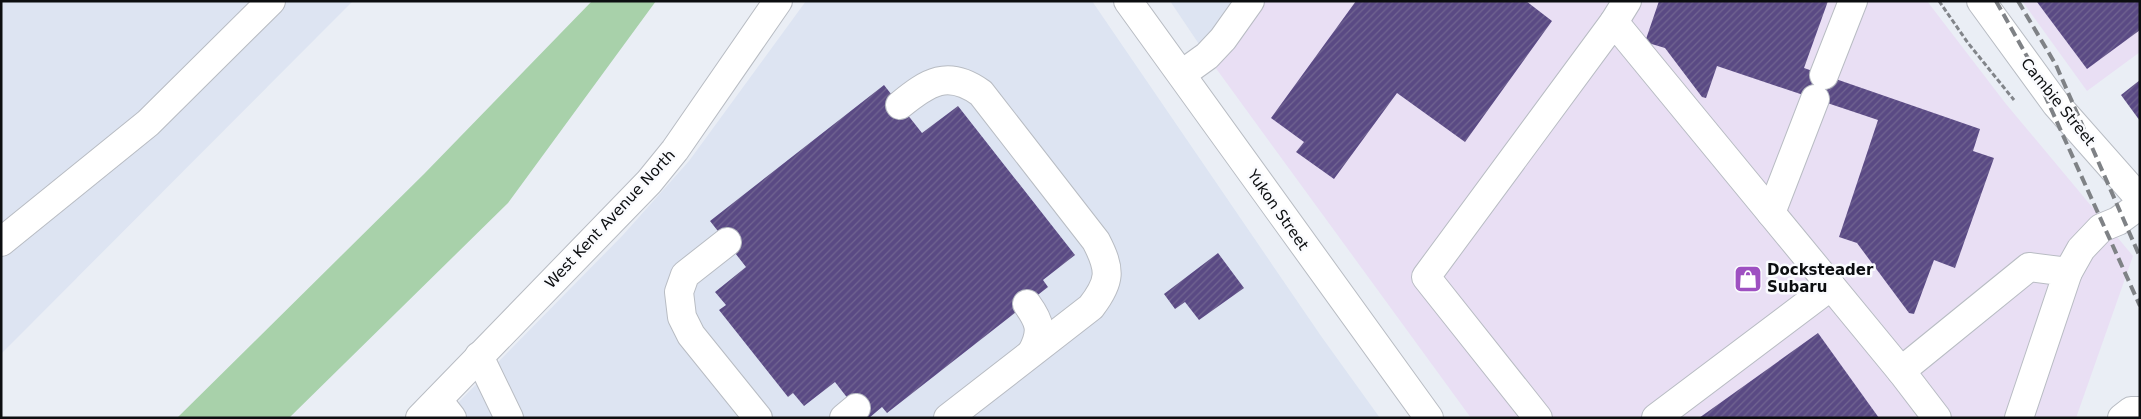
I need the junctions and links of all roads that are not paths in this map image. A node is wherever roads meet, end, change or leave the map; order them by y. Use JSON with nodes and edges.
{"nodes":[{"id":1,"x":272,"y":1,"type":"edge"},
{"id":2,"x":778,"y":1,"type":"edge"},
{"id":3,"x":1128,"y":1,"type":"edge"},
{"id":4,"x":1250,"y":1,"type":"edge"},
{"id":5,"x":1853,"y":1,"type":"edge"},
{"id":6,"x":1981,"y":1,"type":"edge"},
{"id":7,"x":1621,"y":11,"type":"edge"},
{"id":8,"x":1182,"y":74,"type":"junction"},
{"id":9,"x":900,"y":105,"type":"dead end"},
{"id":10,"x":2140,"y":199,"type":"edge"},
{"id":11,"x":2140,"y":206,"type":"edge"},
{"id":12,"x":1771,"y":213,"type":"junction"},
{"id":13,"x":1,"y":242,"type":"edge"},
{"id":14,"x":726,"y":242,"type":"dead end"},
{"id":15,"x":2068,"y":272,"type":"junction"},
{"id":16,"x":1831,"y":286,"type":"junction"},
{"id":17,"x":1026,"y":304,"type":"dead end"},
{"id":18,"x":1032,"y":352,"type":"junction"},
{"id":19,"x":479,"y":356,"type":"junction"},
{"id":20,"x":1901,"y":371,"type":"junction"},
{"id":21,"x":2140,"y":411,"type":"edge"},
{"id":22,"x":436,"y":412,"type":"edge"},
{"id":23,"x":509,"y":418,"type":"edge"},
{"id":24,"x":758,"y":418,"type":"edge"},
{"id":25,"x":948,"y":418,"type":"edge"},
{"id":26,"x":1429,"y":418,"type":"edge"},
{"id":27,"x":1538,"y":418,"type":"edge"},
{"id":28,"x":1656,"y":418,"type":"edge"},
{"id":29,"x":1938,"y":418,"type":"edge"},
{"id":30,"x":2019,"y":418,"type":"edge"},
{"id":31,"x":2122,"y":418,"type":"edge"}],
"edges":[{"from":1,"to":13,"type":"street"},
{"from":2,"to":19,"type":"street","name":"West Kent Avenue North"},
{"from":3,"to":8,"type":"street","name":"Yukon Street"},
{"from":4,"to":8,"type":"street"},
{"from":5,"to":12,"type":"street"},
{"from":6,"to":10,"type":"street","name":"Cambie Street"},
{"from":7,"to":12,"type":"street"},
{"from":7,"to":27,"type":"street"},
{"from":8,"to":26,"type":"street","name":"Yukon Street"},
{"from":9,"to":18,"type":"street"},
{"from":11,"to":15,"type":"street"},
{"from":12,"to":16,"type":"street"},
{"from":14,"to":24,"type":"street"},
{"from":15,"to":20,"type":"street"},
{"from":15,"to":30,"type":"street"},
{"from":16,"to":20,"type":"street"},
{"from":16,"to":28,"type":"street"},
{"from":17,"to":18,"type":"street"},
{"from":18,"to":25,"type":"street"},
{"from":19,"to":22,"type":"street","name":"West Kent Avenue North"},
{"from":19,"to":23,"type":"street"},
{"from":20,"to":29,"type":"street"},
{"from":21,"to":31,"type":"street"}]}
